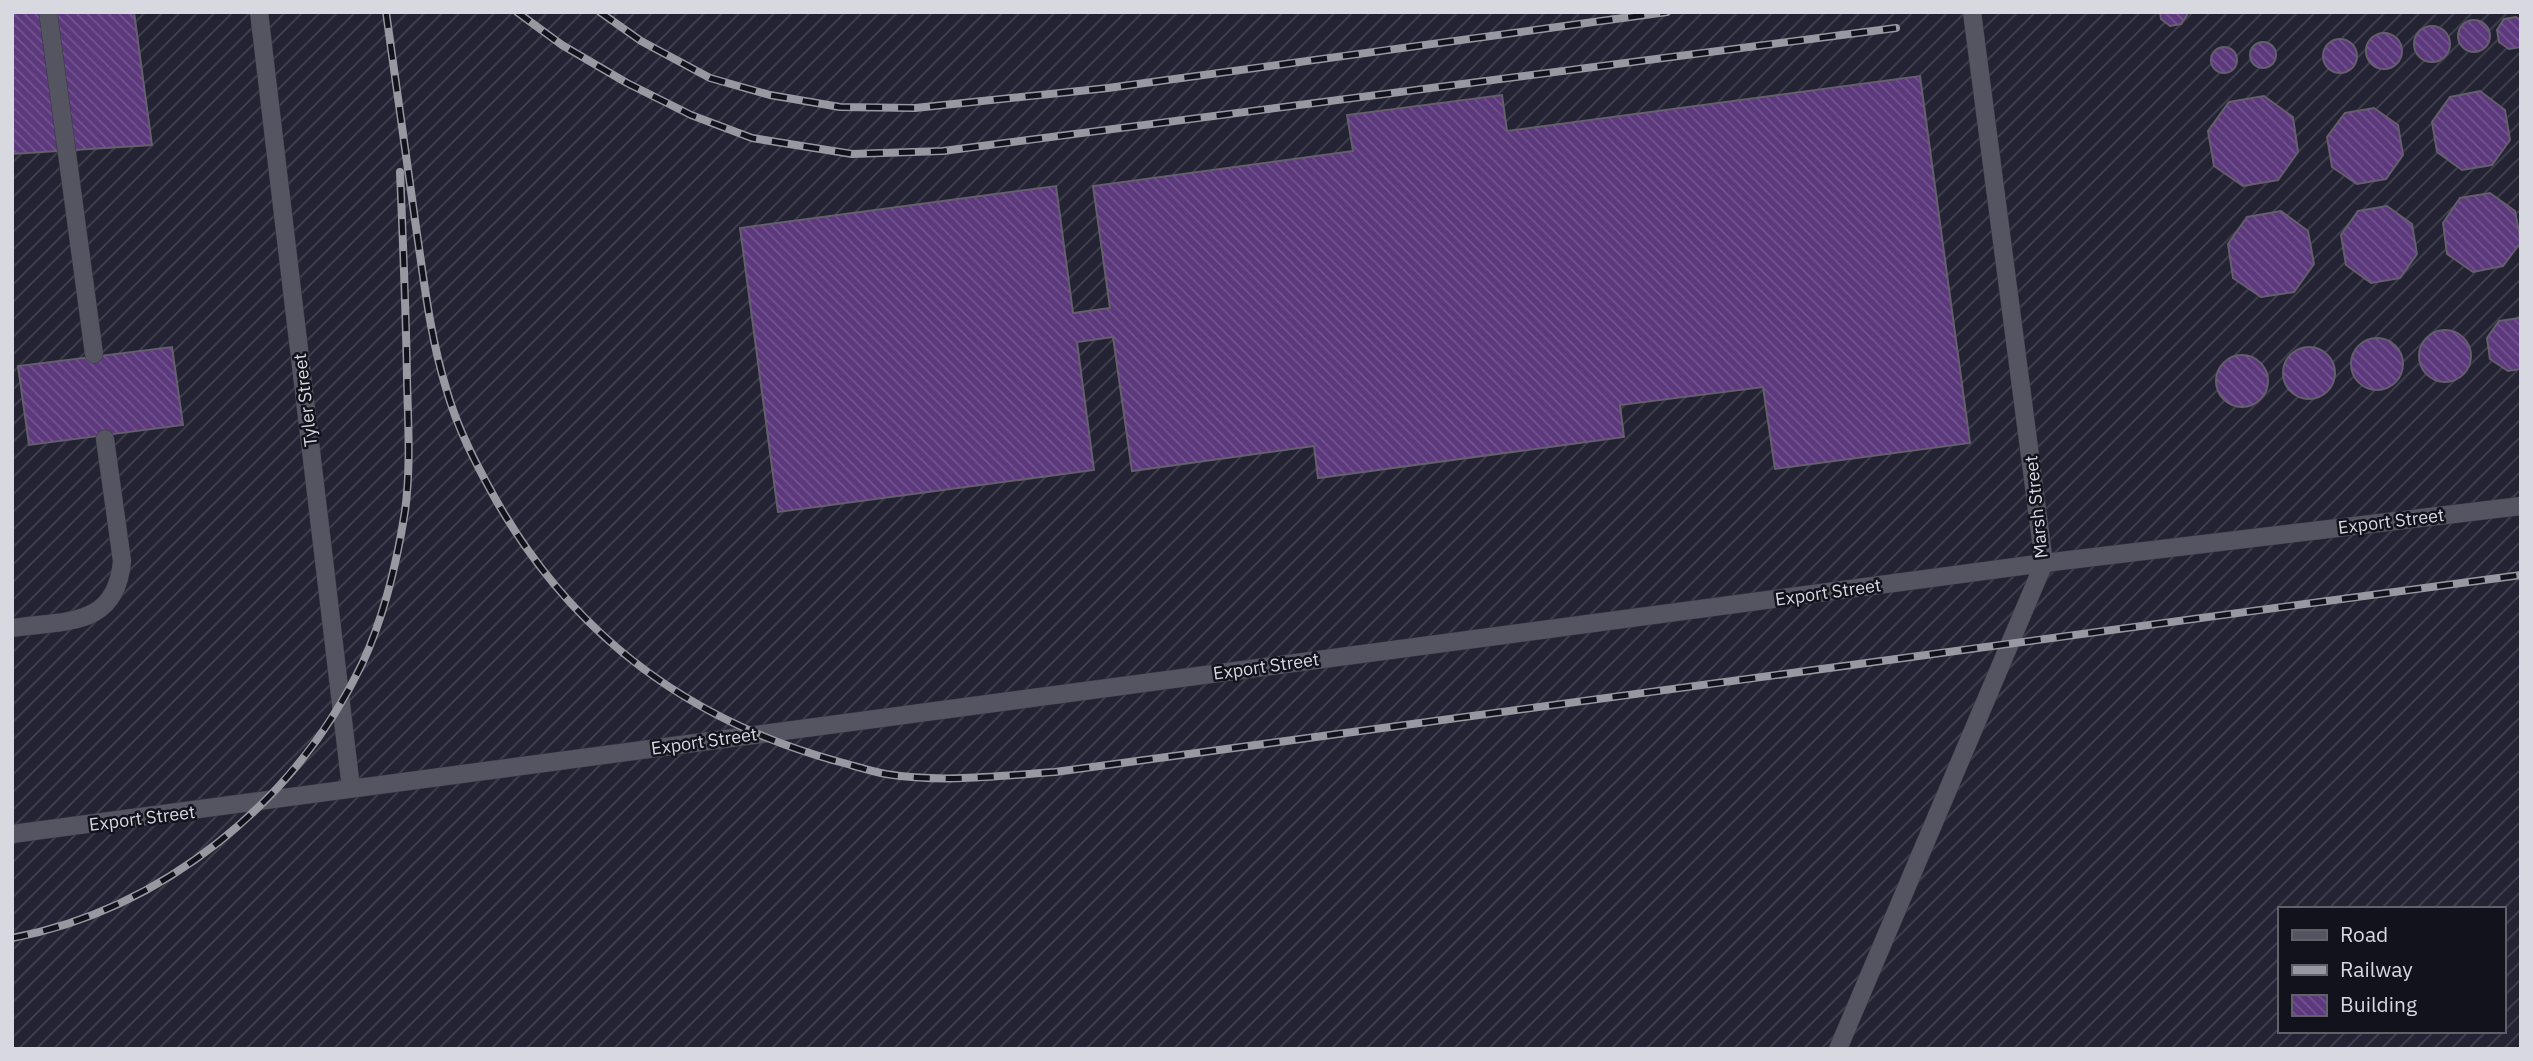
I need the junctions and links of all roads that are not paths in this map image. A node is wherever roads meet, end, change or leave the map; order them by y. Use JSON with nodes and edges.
{"nodes":[{"id":1,"x":48,"y":12,"type":"edge"},
{"id":2,"x":259,"y":12,"type":"edge"},
{"id":3,"x":1972,"y":12,"type":"edge"},
{"id":4,"x":94,"y":354,"type":"dead end"},
{"id":5,"x":105,"y":439,"type":"dead end"},
{"id":6,"x":2521,"y":506,"type":"edge"},
{"id":7,"x":2045,"y":563,"type":"junction"},
{"id":8,"x":12,"y":628,"type":"edge"},
{"id":9,"x":351,"y":788,"type":"junction"},
{"id":10,"x":12,"y":834,"type":"edge"},
{"id":11,"x":1838,"y":1049,"type":"edge"}],
"edges":[{"from":1,"to":4,"type":"street"},
{"from":2,"to":9,"type":"street","name":"Tyler Street"},
{"from":3,"to":7,"type":"street","name":"Marsh Street"},
{"from":5,"to":8,"type":"street"},
{"from":6,"to":7,"type":"street","name":"Export Street"},
{"from":7,"to":9,"type":"street","name":"Export Street"},
{"from":7,"to":11,"type":"street","name":"Marsh Street"},
{"from":9,"to":10,"type":"street","name":"Export Street"}]}
